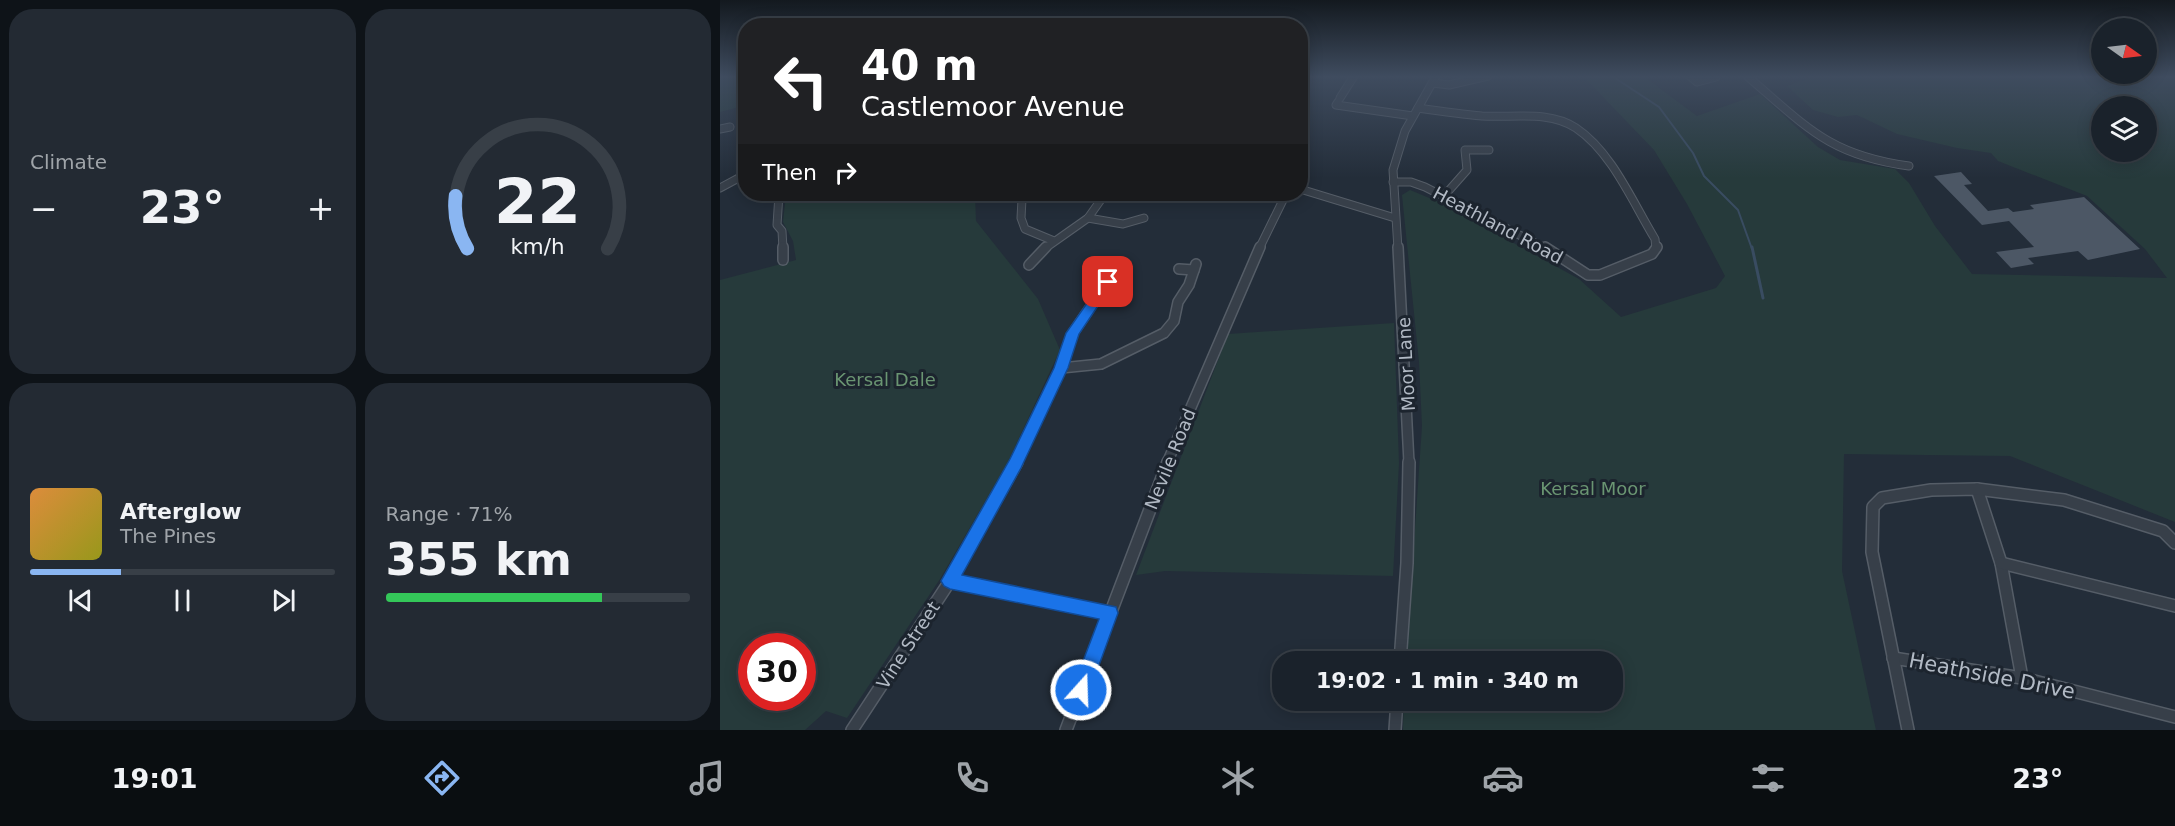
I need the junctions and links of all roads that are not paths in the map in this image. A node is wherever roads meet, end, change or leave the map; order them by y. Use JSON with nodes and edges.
{"nodes":[{"id":1,"x":1383,"y":110,"type":"edge"},
{"id":2,"x":1417,"y":110,"type":"edge"},
{"id":3,"x":1435,"y":110,"type":"edge"},
{"id":4,"x":1785,"y":110,"type":"edge"},
{"id":5,"x":1413,"y":116,"type":"junction"},
{"id":6,"x":730,"y":126,"type":"dead end"},
{"id":7,"x":720,"y":129,"type":"edge"},
{"id":8,"x":1489,"y":150,"type":"dead end"},
{"id":9,"x":1909,"y":166,"type":"dead end"},
{"id":10,"x":738,"y":178,"type":"edge"},
{"id":11,"x":1393,"y":182,"type":"junction"},
{"id":12,"x":720,"y":188,"type":"edge"},
{"id":13,"x":1308,"y":191,"type":"edge"},
{"id":14,"x":1444,"y":196,"type":"junction"},
{"id":15,"x":779,"y":201,"type":"edge"},
{"id":16,"x":1022,"y":201,"type":"edge"},
{"id":17,"x":1099,"y":201,"type":"edge"},
{"id":18,"x":1283,"y":201,"type":"edge"},
{"id":19,"x":1088,"y":218,"type":"junction"},
{"id":20,"x":1144,"y":218,"type":"dead end"},
{"id":21,"x":1395,"y":218,"type":"junction"},
{"id":22,"x":1054,"y":241,"type":"junction"},
{"id":23,"x":783,"y":260,"type":"dead end"},
{"id":24,"x":1029,"y":265,"type":"dead end"},
{"id":25,"x":1179,"y":270,"type":"dead end"},
{"id":26,"x":1116,"y":275,"type":"dead end"},
{"id":27,"x":1061,"y":368,"type":"junction"},
{"id":28,"x":1977,"y":489,"type":"junction"},
{"id":29,"x":2175,"y":543,"type":"edge"},
{"id":30,"x":2001,"y":563,"type":"junction"},
{"id":31,"x":950,"y":581,"type":"junction"},
{"id":32,"x":2175,"y":606,"type":"edge"},
{"id":33,"x":1110,"y":613,"type":"junction"},
{"id":34,"x":1401,"y":651,"type":"edge"},
{"id":35,"x":1893,"y":658,"type":"junction"},
{"id":36,"x":2022,"y":678,"type":"junction"},
{"id":37,"x":1396,"y":711,"type":"edge"},
{"id":38,"x":2175,"y":717,"type":"edge"},
{"id":39,"x":852,"y":730,"type":"edge"},
{"id":40,"x":1066,"y":730,"type":"edge"},
{"id":41,"x":1395,"y":730,"type":"edge"},
{"id":42,"x":1908,"y":730,"type":"edge"}],
"edges":[{"from":1,"to":5,"type":"street"},
{"from":2,"to":5,"type":"street","name":"Moor Lane"},
{"from":3,"to":14,"type":"street","name":"Heathland Road"},
{"from":4,"to":9,"type":"street"},
{"from":5,"to":11,"type":"street","name":"Moor Lane"},
{"from":6,"to":7,"type":"street"},
{"from":8,"to":14,"type":"street"},
{"from":10,"to":12,"type":"street"},
{"from":11,"to":14,"type":"street","name":"Heathland Road"},
{"from":11,"to":21,"type":"street","name":"Moor Lane"},
{"from":13,"to":21,"type":"street"},
{"from":15,"to":23,"type":"street"},
{"from":16,"to":22,"type":"street"},
{"from":17,"to":19,"type":"street"},
{"from":18,"to":33,"type":"street","name":"Nevile Road"},
{"from":19,"to":20,"type":"street"},
{"from":19,"to":22,"type":"street"},
{"from":21,"to":34,"type":"street","name":"Moor Lane"},
{"from":22,"to":24,"type":"street"},
{"from":25,"to":27,"type":"street"},
{"from":26,"to":27,"type":"street","name":"Vine Street"},
{"from":27,"to":31,"type":"street","name":"Vine Street"},
{"from":28,"to":29,"type":"street","name":"Heathside Drive"},
{"from":28,"to":30,"type":"street"},
{"from":28,"to":35,"type":"street","name":"Heathside Drive"},
{"from":30,"to":32,"type":"street"},
{"from":30,"to":36,"type":"street"},
{"from":31,"to":33,"type":"street"},
{"from":31,"to":39,"type":"street","name":"Vine Street"},
{"from":33,"to":40,"type":"street","name":"Nevile Road"},
{"from":35,"to":36,"type":"street","name":"Heathside Drive"},
{"from":35,"to":42,"type":"street"},
{"from":36,"to":38,"type":"street","name":"Heathside Drive"},
{"from":37,"to":41,"type":"street"}]}
